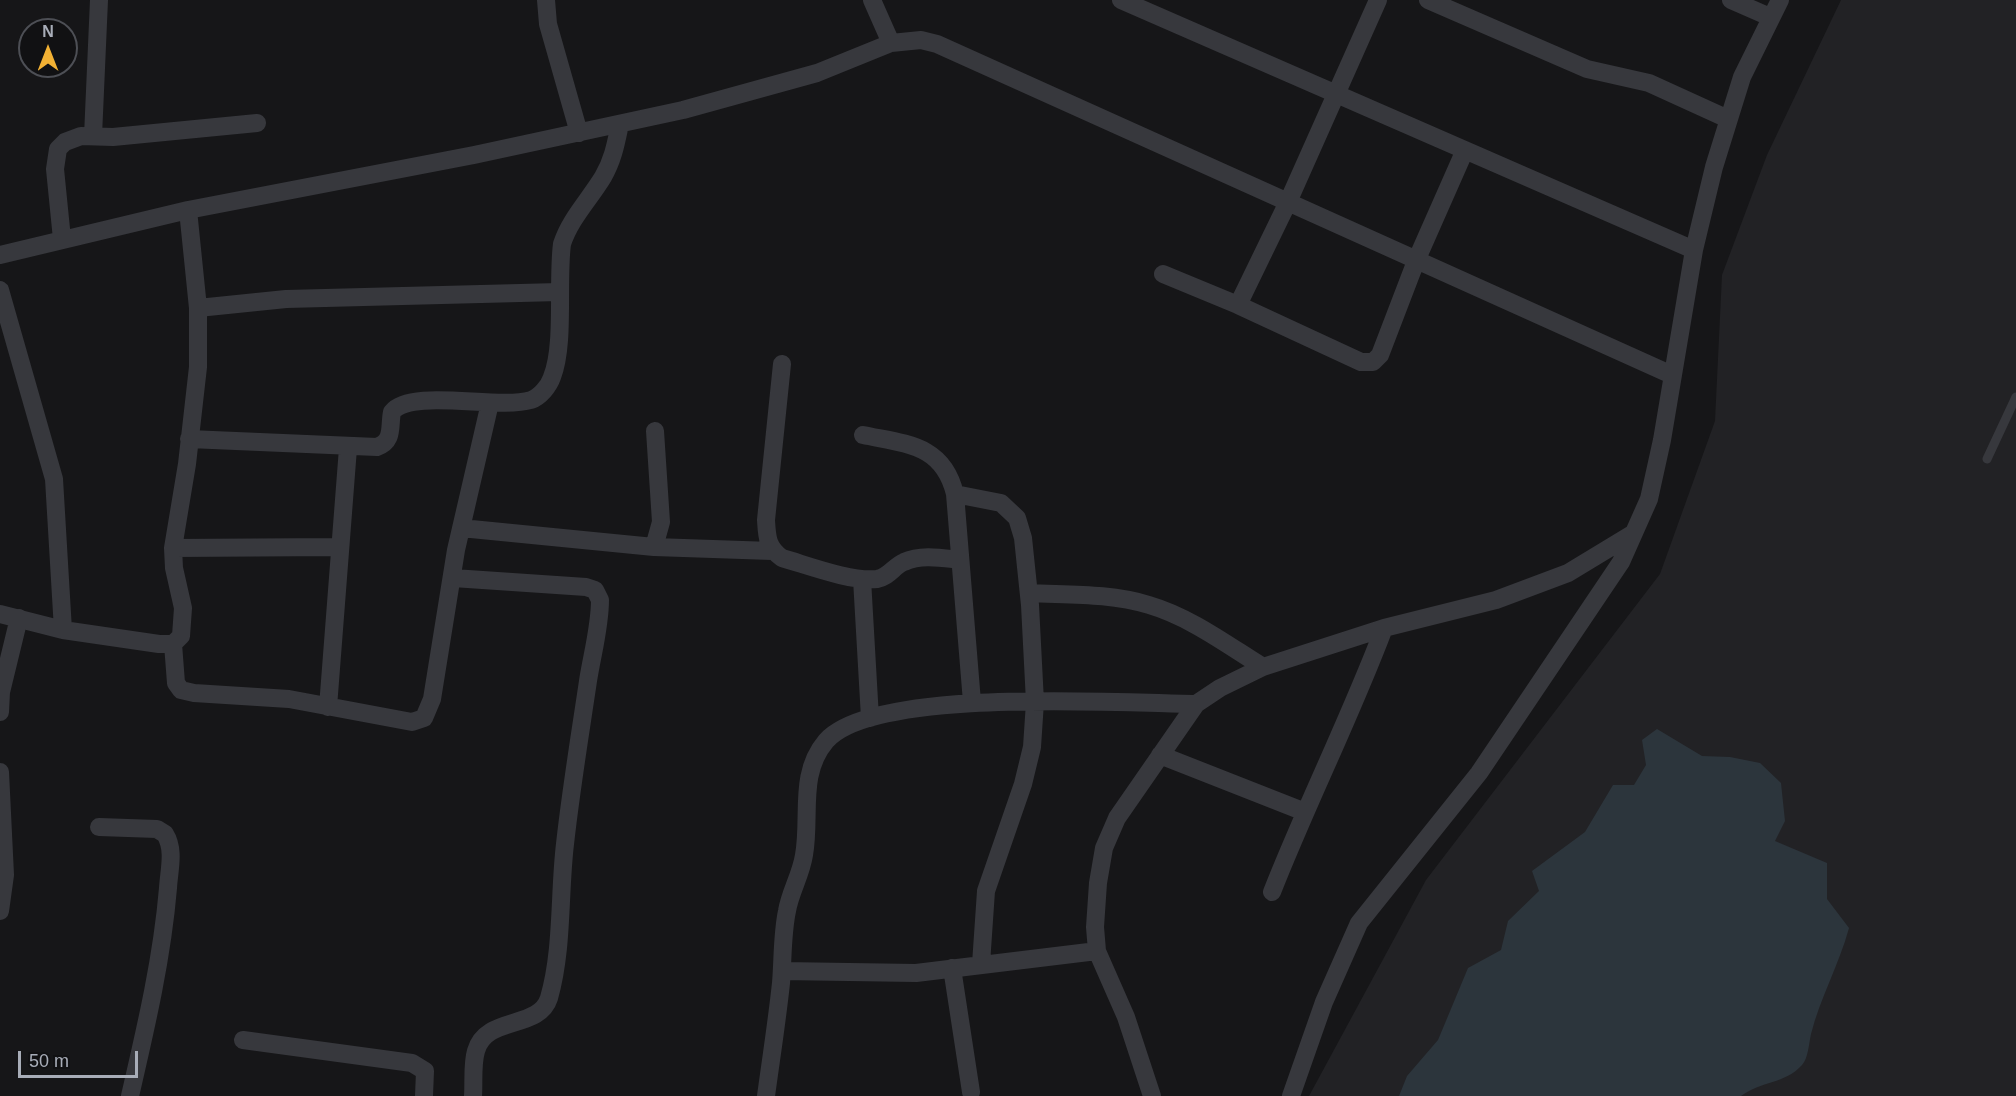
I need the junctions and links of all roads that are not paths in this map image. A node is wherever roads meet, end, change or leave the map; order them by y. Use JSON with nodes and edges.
{"nodes":[{"id":1,"x":99,"y":0,"type":"edge"},
{"id":2,"x":546,"y":0,"type":"edge"},
{"id":3,"x":872,"y":0,"type":"edge"},
{"id":4,"x":1120,"y":0,"type":"edge"},
{"id":5,"x":1378,"y":0,"type":"edge"},
{"id":6,"x":1428,"y":0,"type":"edge"},
{"id":7,"x":1731,"y":0,"type":"edge"},
{"id":8,"x":1780,"y":0,"type":"edge"},
{"id":9,"x":1770,"y":17,"type":"junction"},
{"id":10,"x":891,"y":43,"type":"junction"},
{"id":11,"x":1336,"y":94,"type":"junction"},
{"id":12,"x":1728,"y":119,"type":"junction"},
{"id":13,"x":257,"y":123,"type":"dead end"},
{"id":14,"x":620,"y":124,"type":"junction"},
{"id":15,"x":579,"y":133,"type":"junction"},
{"id":16,"x":93,"y":136,"type":"junction"},
{"id":17,"x":1465,"y":150,"type":"junction"},
{"id":18,"x":1288,"y":202,"type":"junction"},
{"id":19,"x":188,"y":210,"type":"junction"},
{"id":20,"x":62,"y":239,"type":"junction"},
{"id":21,"x":1694,"y":250,"type":"junction"},
{"id":22,"x":0,"y":255,"type":"edge"},
{"id":23,"x":1416,"y":261,"type":"junction"},
{"id":24,"x":1163,"y":274,"type":"dead end"},
{"id":25,"x":0,"y":290,"type":"edge"},
{"id":26,"x":559,"y":292,"type":"junction"},
{"id":27,"x":1238,"y":305,"type":"junction"},
{"id":28,"x":198,"y":308,"type":"junction"},
{"id":29,"x":782,"y":364,"type":"dead end"},
{"id":30,"x":1672,"y":375,"type":"junction"},
{"id":31,"x":2016,"y":397,"type":"edge"},
{"id":32,"x":490,"y":403,"type":"junction"},
{"id":33,"x":655,"y":431,"type":"dead end"},
{"id":34,"x":863,"y":435,"type":"dead end"},
{"id":35,"x":189,"y":439,"type":"junction"},
{"id":36,"x":348,"y":448,"type":"junction"},
{"id":37,"x":1987,"y":459,"type":"dead end"},
{"id":38,"x":955,"y":494,"type":"junction"},
{"id":39,"x":461,"y":528,"type":"junction"},
{"id":40,"x":1634,"y":532,"type":"junction"},
{"id":41,"x":339,"y":547,"type":"junction"},
{"id":42,"x":654,"y":547,"type":"junction"},
{"id":43,"x":173,"y":548,"type":"junction"},
{"id":44,"x":772,"y":551,"type":"junction"},
{"id":45,"x":960,"y":560,"type":"junction"},
{"id":46,"x":453,"y":578,"type":"junction"},
{"id":47,"x":862,"y":579,"type":"junction"},
{"id":48,"x":1029,"y":593,"type":"junction"},
{"id":49,"x":0,"y":614,"type":"edge"},
{"id":50,"x":19,"y":618,"type":"junction"},
{"id":51,"x":1384,"y":628,"type":"junction"},
{"id":52,"x":63,"y":630,"type":"junction"},
{"id":53,"x":173,"y":644,"type":"junction"},
{"id":54,"x":1263,"y":667,"type":"junction"},
{"id":55,"x":972,"y":702,"type":"junction"},
{"id":56,"x":1035,"y":702,"type":"junction"},
{"id":57,"x":1196,"y":704,"type":"junction"},
{"id":58,"x":328,"y":707,"type":"junction"},
{"id":59,"x":0,"y":712,"type":"edge"},
{"id":60,"x":870,"y":718,"type":"junction"},
{"id":61,"x":1160,"y":754,"type":"junction"},
{"id":62,"x":0,"y":772,"type":"edge"},
{"id":63,"x":1305,"y":812,"type":"junction"},
{"id":64,"x":99,"y":827,"type":"dead end"},
{"id":65,"x":1272,"y":892,"type":"dead end"},
{"id":66,"x":0,"y":911,"type":"edge"},
{"id":67,"x":1097,"y":951,"type":"junction"},
{"id":68,"x":981,"y":964,"type":"junction"},
{"id":69,"x":952,"y":968,"type":"junction"},
{"id":70,"x":782,"y":971,"type":"junction"},
{"id":71,"x":243,"y":1040,"type":"dead end"},
{"id":72,"x":971,"y":1092,"type":"dead end"},
{"id":73,"x":130,"y":1096,"type":"edge"},
{"id":74,"x":424,"y":1096,"type":"edge"},
{"id":75,"x":473,"y":1096,"type":"edge"},
{"id":76,"x":766,"y":1096,"type":"edge"},
{"id":77,"x":1152,"y":1096,"type":"edge"},
{"id":78,"x":1291,"y":1096,"type":"edge"}],
"edges":[{"from":1,"to":16,"type":"street"},
{"from":2,"to":15,"type":"street"},
{"from":3,"to":10,"type":"street"},
{"from":4,"to":11,"type":"street"},
{"from":5,"to":11,"type":"street"},
{"from":6,"to":12,"type":"street"},
{"from":7,"to":9,"type":"street"},
{"from":8,"to":9,"type":"street"},
{"from":9,"to":12,"type":"street"},
{"from":10,"to":14,"type":"street"},
{"from":10,"to":18,"type":"street"},
{"from":11,"to":17,"type":"street"},
{"from":11,"to":18,"type":"street"},
{"from":12,"to":21,"type":"street"},
{"from":13,"to":16,"type":"street"},
{"from":14,"to":15,"type":"street"},
{"from":14,"to":26,"type":"street"},
{"from":15,"to":19,"type":"street"},
{"from":16,"to":20,"type":"street"},
{"from":17,"to":21,"type":"street"},
{"from":17,"to":23,"type":"street"},
{"from":18,"to":23,"type":"street"},
{"from":18,"to":27,"type":"street"},
{"from":19,"to":20,"type":"street"},
{"from":19,"to":28,"type":"street"},
{"from":20,"to":22,"type":"street"},
{"from":21,"to":30,"type":"street"},
{"from":23,"to":27,"type":"street"},
{"from":23,"to":30,"type":"street"},
{"from":24,"to":27,"type":"street"},
{"from":25,"to":52,"type":"street"},
{"from":26,"to":28,"type":"street"},
{"from":26,"to":32,"type":"street"},
{"from":28,"to":35,"type":"street"},
{"from":29,"to":44,"type":"street"},
{"from":30,"to":40,"type":"street"},
{"from":31,"to":37,"type":"lane"},
{"from":32,"to":36,"type":"street"},
{"from":32,"to":39,"type":"street"},
{"from":33,"to":42,"type":"street"},
{"from":34,"to":38,"type":"street"},
{"from":35,"to":36,"type":"street"},
{"from":35,"to":43,"type":"street"},
{"from":36,"to":41,"type":"street"},
{"from":38,"to":45,"type":"street"},
{"from":38,"to":48,"type":"street"},
{"from":39,"to":42,"type":"street"},
{"from":39,"to":46,"type":"street"},
{"from":40,"to":51,"type":"street"},
{"from":40,"to":78,"type":"street"},
{"from":41,"to":43,"type":"street"},
{"from":41,"to":58,"type":"street"},
{"from":42,"to":44,"type":"street"},
{"from":43,"to":53,"type":"street"},
{"from":44,"to":47,"type":"street"},
{"from":45,"to":47,"type":"street"},
{"from":45,"to":55,"type":"street"},
{"from":46,"to":58,"type":"street"},
{"from":46,"to":75,"type":"street"},
{"from":47,"to":60,"type":"street"},
{"from":48,"to":54,"type":"street"},
{"from":48,"to":56,"type":"street"},
{"from":49,"to":50,"type":"street"},
{"from":50,"to":52,"type":"street"},
{"from":50,"to":59,"type":"street"},
{"from":51,"to":54,"type":"street"},
{"from":51,"to":63,"type":"street"},
{"from":52,"to":53,"type":"street"},
{"from":53,"to":58,"type":"street"},
{"from":54,"to":57,"type":"street"},
{"from":55,"to":56,"type":"street"},
{"from":55,"to":60,"type":"street"},
{"from":56,"to":57,"type":"street"},
{"from":56,"to":68,"type":"street"},
{"from":57,"to":61,"type":"street"},
{"from":60,"to":70,"type":"street"},
{"from":61,"to":63,"type":"street"},
{"from":61,"to":67,"type":"street"},
{"from":62,"to":66,"type":"street"},
{"from":63,"to":65,"type":"street"},
{"from":64,"to":73,"type":"street"},
{"from":67,"to":68,"type":"street"},
{"from":67,"to":77,"type":"street"},
{"from":68,"to":69,"type":"street"},
{"from":69,"to":70,"type":"street"},
{"from":69,"to":72,"type":"street"},
{"from":70,"to":76,"type":"street"},
{"from":71,"to":74,"type":"street"}]}
